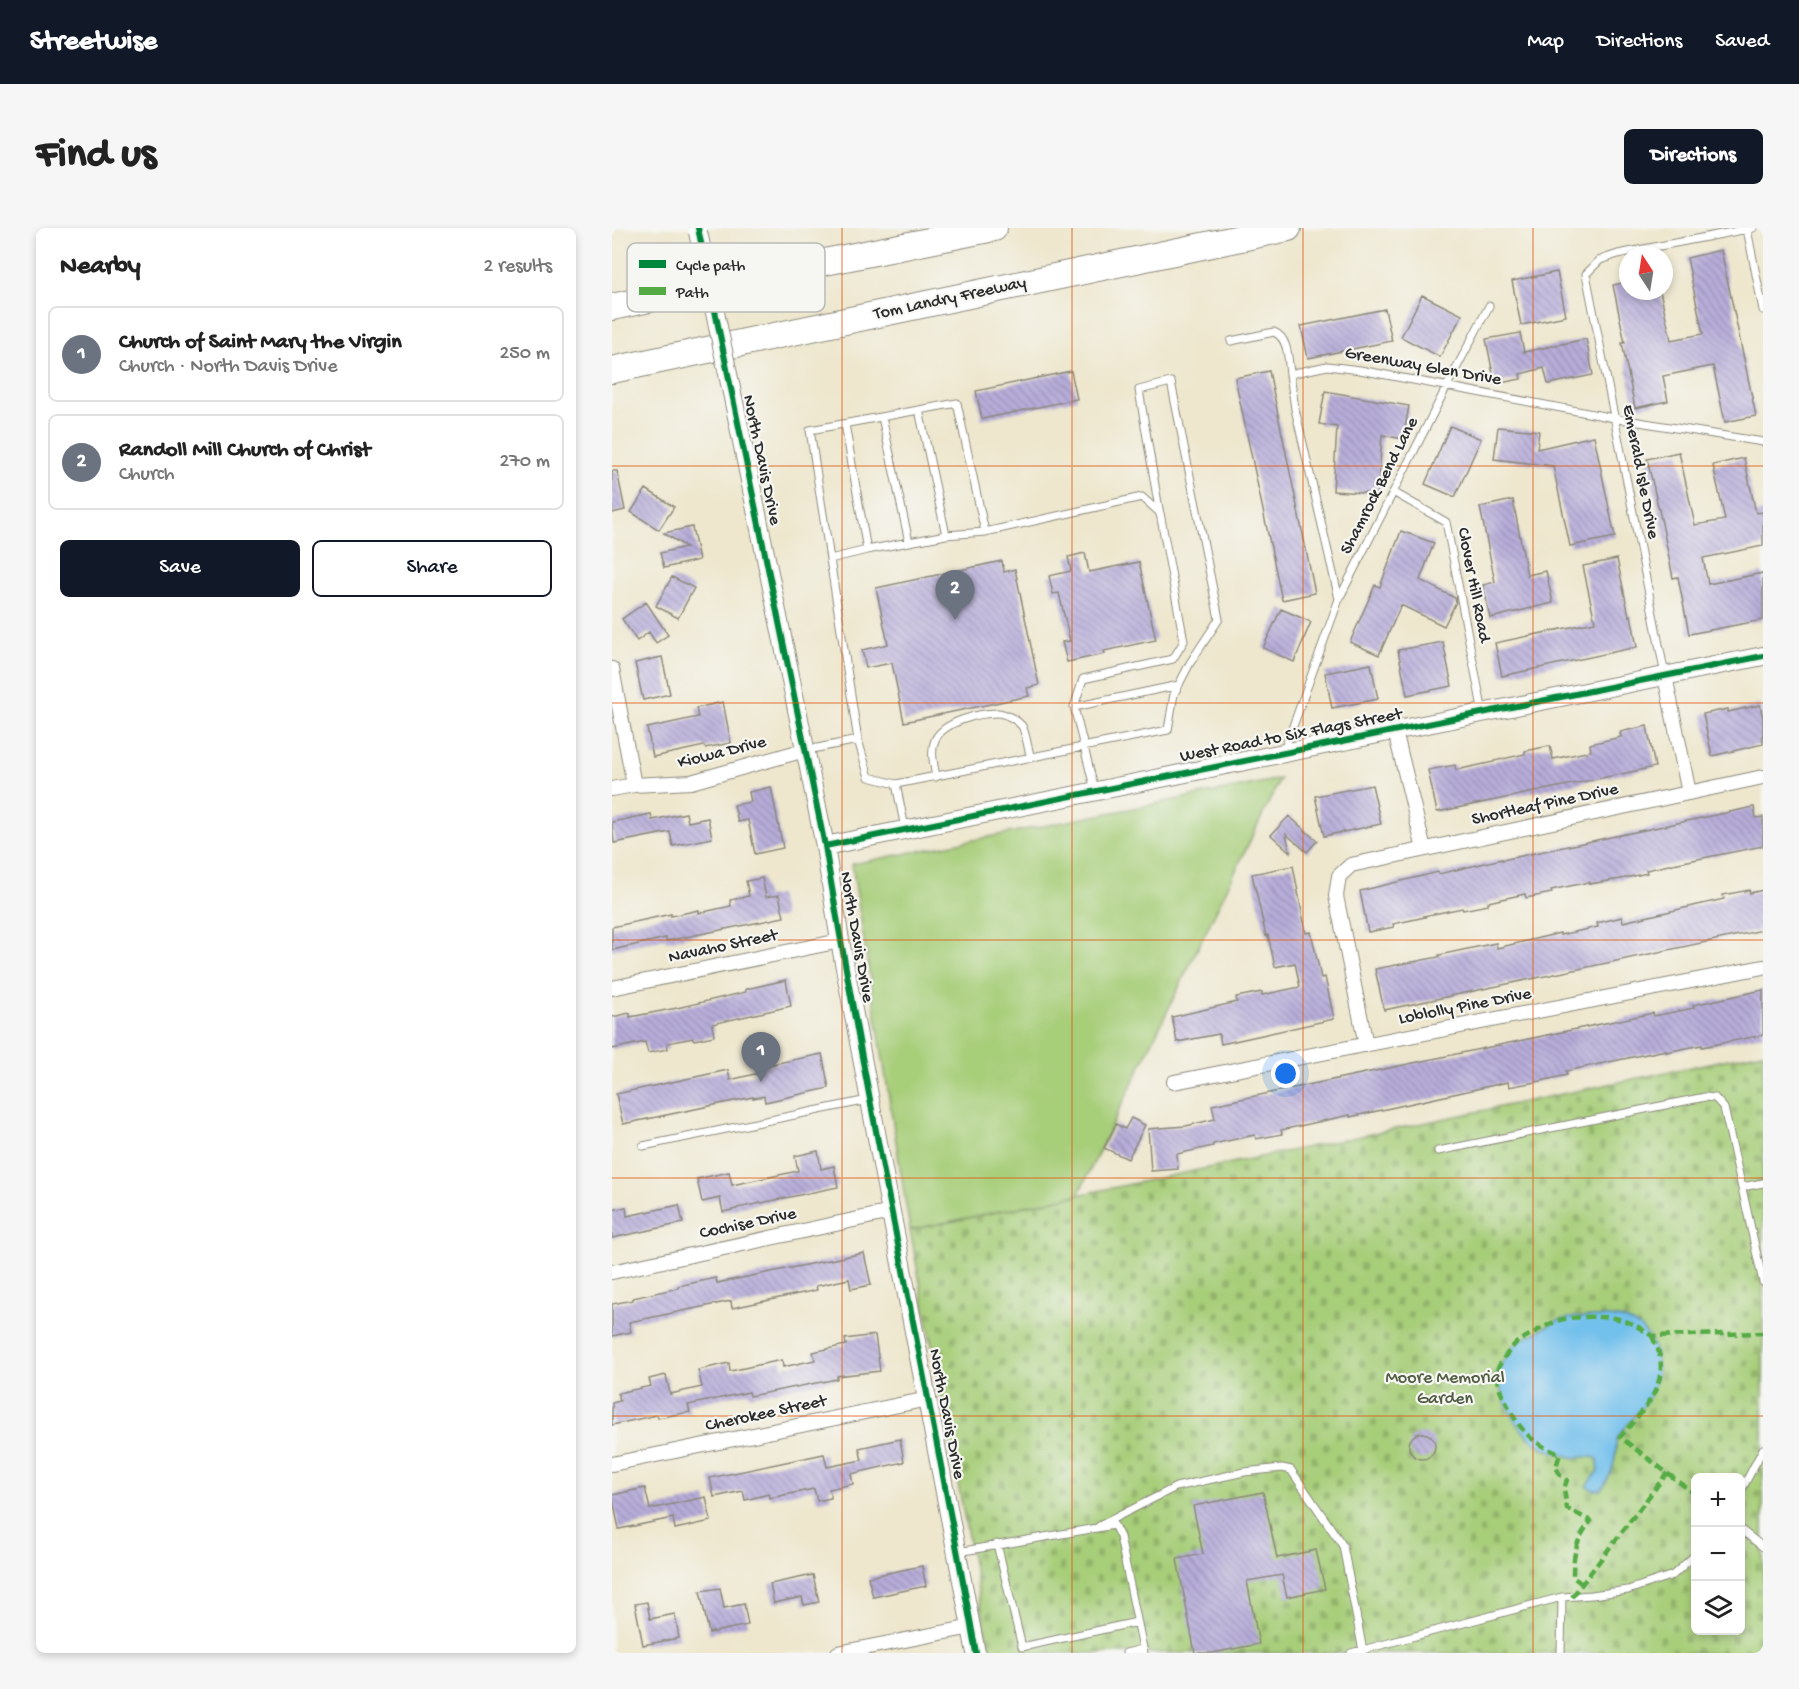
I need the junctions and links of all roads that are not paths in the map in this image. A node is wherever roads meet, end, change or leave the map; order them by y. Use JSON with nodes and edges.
{"nodes":[{"id":1,"x":947,"y":228,"type":"edge"},
{"id":2,"x":994,"y":228,"type":"edge"},
{"id":3,"x":1288,"y":228,"type":"edge"},
{"id":4,"x":1750,"y":228,"type":"edge"},
{"id":5,"x":825,"y":260,"type":"edge"},
{"id":6,"x":825,"y":262,"type":"edge"},
{"id":7,"x":627,"y":304,"type":"edge"},
{"id":8,"x":1489,"y":306,"type":"dead end"},
{"id":9,"x":612,"y":307,"type":"edge"},
{"id":10,"x":1763,"y":310,"type":"edge"},
{"id":11,"x":715,"y":312,"type":"edge"},
{"id":12,"x":1231,"y":341,"type":"dead end"},
{"id":13,"x":612,"y":370,"type":"edge"},
{"id":14,"x":1290,"y":374,"type":"junction"},
{"id":15,"x":1447,"y":386,"type":"junction"},
{"id":16,"x":919,"y":410,"type":"junction"},
{"id":17,"x":882,"y":417,"type":"junction"},
{"id":18,"x":1614,"y":418,"type":"junction"},
{"id":19,"x":845,"y":424,"type":"junction"},
{"id":20,"x":1763,"y":442,"type":"edge"},
{"id":21,"x":1393,"y":492,"type":"junction"},
{"id":22,"x":1161,"y":517,"type":"junction"},
{"id":23,"x":985,"y":532,"type":"junction"},
{"id":24,"x":946,"y":535,"type":"junction"},
{"id":25,"x":909,"y":542,"type":"junction"},
{"id":26,"x":867,"y":550,"type":"junction"},
{"id":27,"x":830,"y":559,"type":"junction"},
{"id":28,"x":1339,"y":599,"type":"junction"},
{"id":29,"x":1763,"y":656,"type":"edge"},
{"id":30,"x":612,"y":669,"type":"edge"},
{"id":31,"x":1665,"y":676,"type":"junction"},
{"id":32,"x":1179,"y":685,"type":"junction"},
{"id":33,"x":1074,"y":707,"type":"junction"},
{"id":34,"x":1482,"y":713,"type":"junction"},
{"id":35,"x":1395,"y":731,"type":"junction"},
{"id":36,"x":858,"y":740,"type":"junction"},
{"id":37,"x":1084,"y":747,"type":"junction"},
{"id":38,"x":805,"y":750,"type":"junction"},
{"id":39,"x":1283,"y":753,"type":"junction"},
{"id":40,"x":1031,"y":758,"type":"junction"},
{"id":41,"x":936,"y":777,"type":"junction"},
{"id":42,"x":1763,"y":777,"type":"edge"},
{"id":43,"x":896,"y":784,"type":"junction"},
{"id":44,"x":634,"y":785,"type":"junction"},
{"id":45,"x":612,"y":789,"type":"edge"},
{"id":46,"x":1095,"y":791,"type":"junction"},
{"id":47,"x":1689,"y":793,"type":"junction"},
{"id":48,"x":905,"y":830,"type":"junction"},
{"id":49,"x":825,"y":846,"type":"junction"},
{"id":50,"x":1424,"y":849,"type":"junction"},
{"id":51,"x":840,"y":941,"type":"junction"},
{"id":52,"x":1763,"y":967,"type":"edge"},
{"id":53,"x":612,"y":988,"type":"edge"},
{"id":54,"x":1366,"y":1045,"type":"junction"},
{"id":55,"x":1173,"y":1082,"type":"dead end"},
{"id":56,"x":870,"y":1100,"type":"junction"},
{"id":57,"x":643,"y":1146,"type":"dead end"},
{"id":58,"x":1438,"y":1151,"type":"dead end"},
{"id":59,"x":1763,"y":1183,"type":"edge"},
{"id":60,"x":1742,"y":1187,"type":"junction"},
{"id":61,"x":891,"y":1212,"type":"junction"},
{"id":62,"x":612,"y":1272,"type":"edge"},
{"id":63,"x":1763,"y":1282,"type":"edge"},
{"id":64,"x":928,"y":1399,"type":"junction"},
{"id":65,"x":1763,"y":1449,"type":"edge"},
{"id":66,"x":612,"y":1464,"type":"edge"},
{"id":67,"x":1745,"y":1483,"type":"edge"},
{"id":68,"x":1100,"y":1526,"type":"junction"},
{"id":69,"x":1745,"y":1533,"type":"edge"},
{"id":70,"x":997,"y":1544,"type":"junction"},
{"id":71,"x":1763,"y":1547,"type":"edge"},
{"id":72,"x":958,"y":1552,"type":"junction"},
{"id":73,"x":1691,"y":1558,"type":"edge"},
{"id":74,"x":1562,"y":1598,"type":"junction"},
{"id":75,"x":1137,"y":1622,"type":"junction"},
{"id":76,"x":972,"y":1627,"type":"junction"},
{"id":77,"x":1023,"y":1650,"type":"edge"},
{"id":78,"x":1363,"y":1650,"type":"junction"},
{"id":79,"x":1143,"y":1651,"type":"edge"},
{"id":80,"x":838,"y":1653,"type":"edge"},
{"id":81,"x":976,"y":1653,"type":"edge"},
{"id":82,"x":1126,"y":1653,"type":"edge"},
{"id":83,"x":1351,"y":1653,"type":"edge"},
{"id":84,"x":1561,"y":1653,"type":"edge"}],
"edges":[{"from":1,"to":5,"type":"highway"},
{"from":2,"to":6,"type":"highway"},
{"from":3,"to":13,"type":"highway","name":"Tom Landry Freeway"},
{"from":4,"to":10,"type":"lane"},
{"from":4,"to":18,"type":"lane","name":"Emerald Isle Drive"},
{"from":7,"to":9,"type":"highway"},
{"from":8,"to":15,"type":"lane","name":"Shamrock Bend Lane"},
{"from":11,"to":38,"type":"street","name":"North Davis Drive","bridge":true},
{"from":12,"to":14,"type":"lane"},
{"from":14,"to":15,"type":"lane","name":"Greenway Glen Drive"},
{"from":14,"to":28,"type":"lane"},
{"from":15,"to":18,"type":"lane","name":"Greenway Glen Drive"},
{"from":15,"to":21,"type":"lane","name":"Shamrock Bend Lane"},
{"from":16,"to":17,"type":"lane"},
{"from":16,"to":23,"type":"lane"},
{"from":16,"to":24,"type":"lane"},
{"from":17,"to":19,"type":"lane"},
{"from":17,"to":25,"type":"lane"},
{"from":18,"to":20,"type":"lane","name":"Greenway Glen Drive"},
{"from":18,"to":31,"type":"lane","name":"Emerald Isle Drive"},
{"from":19,"to":26,"type":"lane"},
{"from":19,"to":27,"type":"lane"},
{"from":21,"to":28,"type":"lane","name":"Shamrock Bend Lane"},
{"from":21,"to":34,"type":"lane","name":"Clover Hill Road"},
{"from":22,"to":23,"type":"lane"},
{"from":22,"to":32,"type":"lane"},
{"from":22,"to":33,"type":"lane"},
{"from":23,"to":24,"type":"lane"},
{"from":24,"to":25,"type":"lane"},
{"from":25,"to":26,"type":"lane"},
{"from":26,"to":27,"type":"lane"},
{"from":27,"to":36,"type":"lane"},
{"from":28,"to":39,"type":"lane"},
{"from":29,"to":31,"type":"street","name":"West Road to Six Flags Street"},
{"from":30,"to":44,"type":"street"},
{"from":31,"to":34,"type":"street","name":"West Road to Six Flags Street"},
{"from":31,"to":47,"type":"street"},
{"from":32,"to":33,"type":"lane"},
{"from":32,"to":37,"type":"lane"},
{"from":33,"to":37,"type":"lane"},
{"from":34,"to":35,"type":"street","name":"West Road to Six Flags Street"},
{"from":35,"to":39,"type":"street","name":"West Road to Six Flags Street"},
{"from":35,"to":50,"type":"street"},
{"from":36,"to":38,"type":"lane"},
{"from":36,"to":43,"type":"lane"},
{"from":37,"to":40,"type":"lane"},
{"from":37,"to":46,"type":"lane"},
{"from":38,"to":44,"type":"street","name":"Kiowa Drive"},
{"from":38,"to":49,"type":"street","name":"North Davis Drive"},
{"from":39,"to":46,"type":"street","name":"West Road to Six Flags Street"},
{"from":40,"to":41,"type":"lane"},
{"from":40,"to":41,"type":"lane"},
{"from":41,"to":43,"type":"lane"},
{"from":42,"to":47,"type":"street","name":"Shortleaf Pine Drive"},
{"from":43,"to":48,"type":"lane"},
{"from":44,"to":45,"type":"street","name":"Kiowa Drive"},
{"from":46,"to":48,"type":"street","name":"West Road to Six Flags Street"},
{"from":47,"to":50,"type":"street","name":"Shortleaf Pine Drive"},
{"from":48,"to":49,"type":"street","name":"West Road to Six Flags Street"},
{"from":49,"to":51,"type":"street","name":"North Davis Drive"},
{"from":50,"to":54,"type":"street","name":"Shortleaf Pine Drive"},
{"from":51,"to":53,"type":"street","name":"Navaho Street"},
{"from":51,"to":56,"type":"street","name":"North Davis Drive"},
{"from":52,"to":54,"type":"street","name":"Loblolly Pine Drive"},
{"from":54,"to":55,"type":"street","name":"Loblolly Pine Drive"},
{"from":56,"to":57,"type":"lane"},
{"from":56,"to":61,"type":"street","name":"North Davis Drive"},
{"from":58,"to":60,"type":"lane"},
{"from":59,"to":60,"type":"lane"},
{"from":60,"to":63,"type":"lane"},
{"from":61,"to":62,"type":"street","name":"Cochise Drive"},
{"from":61,"to":64,"type":"street","name":"North Davis Drive"},
{"from":64,"to":66,"type":"street","name":"Cherokee Street"},
{"from":64,"to":72,"type":"street","name":"North Davis Drive"},
{"from":65,"to":67,"type":"lane"},
{"from":68,"to":70,"type":"lane"},
{"from":68,"to":75,"type":"lane"},
{"from":68,"to":78,"type":"lane"},
{"from":69,"to":71,"type":"lane"},
{"from":70,"to":72,"type":"lane"},
{"from":70,"to":77,"type":"lane"},
{"from":72,"to":76,"type":"street","name":"North Davis Drive"},
{"from":73,"to":74,"type":"lane"},
{"from":74,"to":78,"type":"lane"},
{"from":74,"to":84,"type":"lane"},
{"from":75,"to":77,"type":"lane"},
{"from":75,"to":79,"type":"lane"},
{"from":76,"to":80,"type":"street"},
{"from":76,"to":81,"type":"street","name":"North Davis Drive"},
{"from":78,"to":83,"type":"lane"},
{"from":79,"to":82,"type":"lane"}]}
